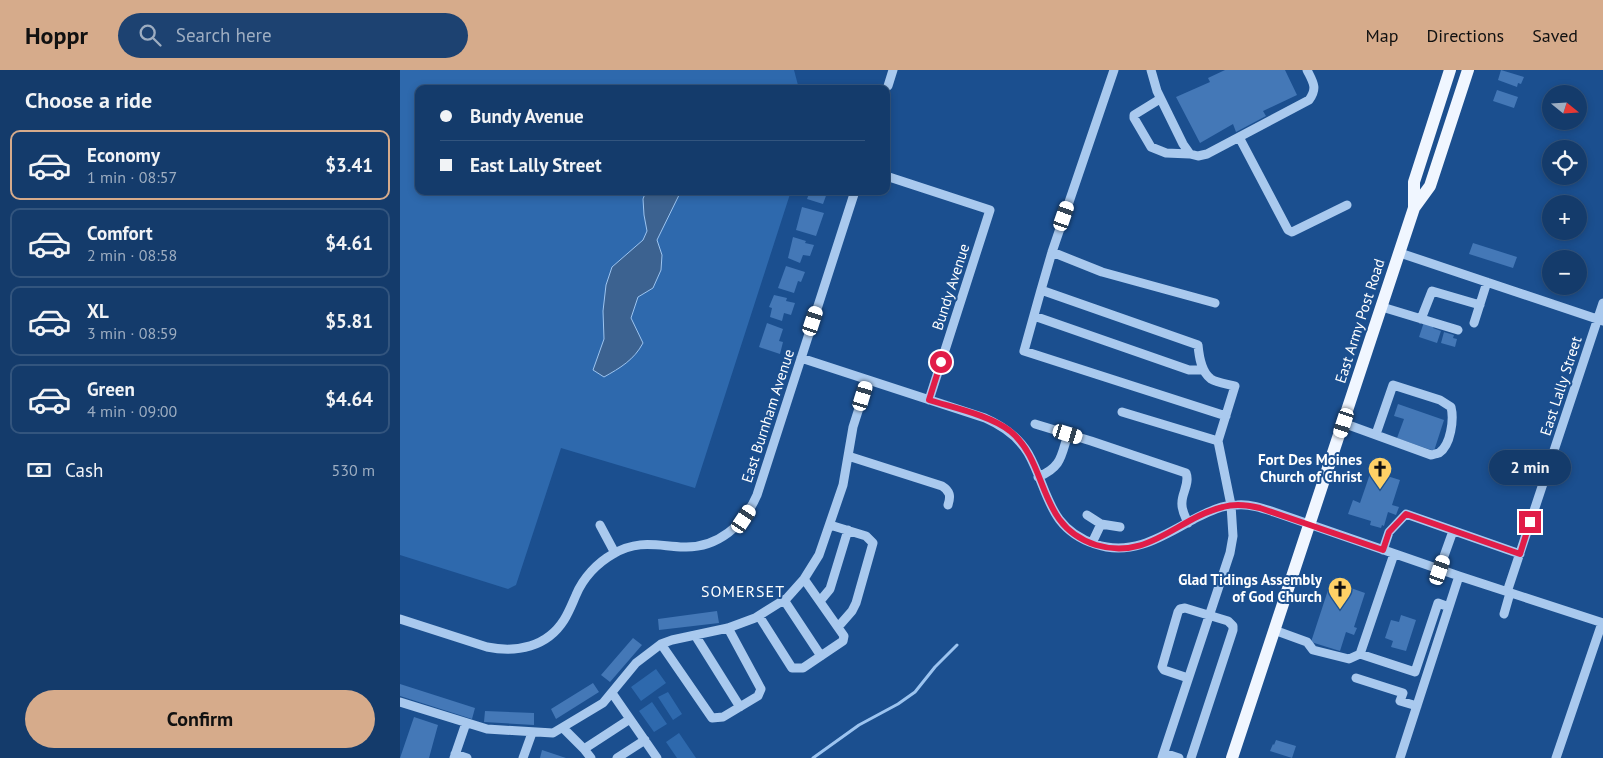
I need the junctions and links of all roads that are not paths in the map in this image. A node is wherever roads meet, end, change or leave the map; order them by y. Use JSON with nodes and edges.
{"nodes":[{"id":1,"x":893,"y":70,"type":"edge"},
{"id":2,"x":1114,"y":70,"type":"edge"},
{"id":3,"x":1151,"y":70,"type":"edge"},
{"id":4,"x":1307,"y":70,"type":"edge"},
{"id":5,"x":1450,"y":70,"type":"edge"},
{"id":6,"x":1468,"y":70,"type":"edge"},
{"id":7,"x":888,"y":85,"type":"edge"},
{"id":8,"x":1160,"y":99,"type":"junction"},
{"id":9,"x":1239,"y":137,"type":"junction"},
{"id":10,"x":1190,"y":154,"type":"junction"},
{"id":11,"x":890,"y":177,"type":"edge"},
{"id":12,"x":855,"y":195,"type":"edge"},
{"id":13,"x":1346,"y":205,"type":"dead end"},
{"id":14,"x":1414,"y":208,"type":"junction"},
{"id":15,"x":1052,"y":252,"type":"junction"},
{"id":16,"x":1400,"y":253,"type":"junction"},
{"id":17,"x":1487,"y":282,"type":"junction"},
{"id":18,"x":1042,"y":290,"type":"junction"},
{"id":19,"x":1215,"y":303,"type":"dead end"},
{"id":20,"x":1603,"y":303,"type":"edge"},
{"id":21,"x":1480,"y":305,"type":"junction"},
{"id":22,"x":1382,"y":307,"type":"junction"},
{"id":23,"x":1034,"y":316,"type":"junction"},
{"id":24,"x":1421,"y":319,"type":"junction"},
{"id":25,"x":1600,"y":320,"type":"edge"},
{"id":26,"x":1474,"y":323,"type":"dead end"},
{"id":27,"x":1458,"y":330,"type":"dead end"},
{"id":28,"x":801,"y":358,"type":"junction"},
{"id":29,"x":1204,"y":370,"type":"junction"},
{"id":30,"x":868,"y":380,"type":"junction"},
{"id":31,"x":929,"y":400,"type":"junction"},
{"id":32,"x":1122,"y":412,"type":"dead end"},
{"id":33,"x":1226,"y":416,"type":"junction"},
{"id":34,"x":1344,"y":423,"type":"junction"},
{"id":35,"x":1035,"y":424,"type":"dead end"},
{"id":36,"x":1068,"y":434,"type":"junction"},
{"id":37,"x":1376,"y":434,"type":"junction"},
{"id":38,"x":1218,"y":441,"type":"junction"},
{"id":39,"x":848,"y":456,"type":"junction"},
{"id":40,"x":1038,"y":477,"type":"junction"},
{"id":41,"x":948,"y":504,"type":"dead end"},
{"id":42,"x":1231,"y":505,"type":"junction"},
{"id":43,"x":1087,"y":515,"type":"dead end"},
{"id":44,"x":1188,"y":523,"type":"junction"},
{"id":45,"x":1101,"y":524,"type":"junction"},
{"id":46,"x":600,"y":525,"type":"dead end"},
{"id":47,"x":830,"y":525,"type":"junction"},
{"id":48,"x":1310,"y":525,"type":"junction"},
{"id":49,"x":1120,"y":527,"type":"dead end"},
{"id":50,"x":848,"y":530,"type":"junction"},
{"id":51,"x":1453,"y":531,"type":"junction"},
{"id":52,"x":1092,"y":543,"type":"junction"},
{"id":53,"x":1383,"y":550,"type":"junction"},
{"id":54,"x":615,"y":553,"type":"junction"},
{"id":55,"x":1394,"y":554,"type":"junction"},
{"id":56,"x":1520,"y":554,"type":"junction"},
{"id":57,"x":1440,"y":570,"type":"junction"},
{"id":58,"x":1459,"y":576,"type":"junction"},
{"id":59,"x":804,"y":579,"type":"junction"},
{"id":60,"x":1508,"y":592,"type":"junction"},
{"id":61,"x":784,"y":600,"type":"junction"},
{"id":62,"x":820,"y":601,"type":"junction"},
{"id":63,"x":1449,"y":607,"type":"junction"},
{"id":64,"x":1209,"y":614,"type":"junction"},
{"id":65,"x":1504,"y":614,"type":"dead end"},
{"id":66,"x":759,"y":616,"type":"junction"},
{"id":67,"x":400,"y":619,"type":"edge"},
{"id":68,"x":1602,"y":623,"type":"edge"},
{"id":69,"x":838,"y":627,"type":"junction"},
{"id":70,"x":728,"y":628,"type":"junction"},
{"id":71,"x":1274,"y":630,"type":"junction"},
{"id":72,"x":695,"y":635,"type":"junction"},
{"id":73,"x":661,"y":644,"type":"junction"},
{"id":74,"x":1360,"y":654,"type":"junction"},
{"id":75,"x":821,"y":656,"type":"junction"},
{"id":76,"x":1188,"y":678,"type":"junction"},
{"id":77,"x":1356,"y":678,"type":"dead end"},
{"id":78,"x":612,"y":693,"type":"junction"},
{"id":79,"x":400,"y":702,"type":"edge"},
{"id":80,"x":1417,"y":706,"type":"junction"},
{"id":81,"x":740,"y":707,"type":"junction"},
{"id":82,"x":630,"y":719,"type":"junction"},
{"id":83,"x":466,"y":723,"type":"junction"},
{"id":84,"x":563,"y":728,"type":"junction"},
{"id":85,"x":532,"y":733,"type":"junction"},
{"id":86,"x":645,"y":740,"type":"junction"},
{"id":87,"x":584,"y":749,"type":"junction"},
{"id":88,"x":455,"y":756,"type":"edge"},
{"id":89,"x":1163,"y":756,"type":"edge"},
{"id":90,"x":467,"y":758,"type":"edge"},
{"id":91,"x":524,"y":758,"type":"edge"},
{"id":92,"x":591,"y":758,"type":"edge"},
{"id":93,"x":617,"y":758,"type":"edge"},
{"id":94,"x":657,"y":758,"type":"edge"},
{"id":95,"x":1179,"y":758,"type":"edge"},
{"id":96,"x":1191,"y":758,"type":"edge"},
{"id":97,"x":1232,"y":758,"type":"edge"},
{"id":98,"x":1400,"y":758,"type":"edge"},
{"id":99,"x":1556,"y":758,"type":"edge"}],
"edges":[{"from":1,"to":7,"type":"street"},
{"from":2,"to":15,"type":"street"},
{"from":3,"to":8,"type":"street"},
{"from":4,"to":9,"type":"street"},
{"from":5,"to":14,"type":"main road","name":"East Army Post Road"},
{"from":6,"to":14,"type":"main road","name":"East Army Post Road"},
{"from":8,"to":10,"type":"street"},
{"from":8,"to":10,"type":"street"},
{"from":9,"to":10,"type":"street"},
{"from":9,"to":13,"type":"street"},
{"from":11,"to":31,"type":"street","name":"Bundy Avenue"},
{"from":12,"to":28,"type":"street","name":"East Burnham Avenue"},
{"from":14,"to":16,"type":"main road","name":"East Army Post Road"},
{"from":15,"to":18,"type":"street"},
{"from":15,"to":19,"type":"street"},
{"from":16,"to":17,"type":"street"},
{"from":16,"to":22,"type":"main road","name":"East Army Post Road"},
{"from":17,"to":21,"type":"street"},
{"from":17,"to":25,"type":"street"},
{"from":18,"to":23,"type":"street"},
{"from":18,"to":29,"type":"street"},
{"from":20,"to":25,"type":"street","name":"East Lally Street"},
{"from":21,"to":24,"type":"street"},
{"from":21,"to":26,"type":"street"},
{"from":22,"to":24,"type":"street"},
{"from":22,"to":34,"type":"main road","name":"East Army Post Road"},
{"from":23,"to":29,"type":"street"},
{"from":23,"to":33,"type":"street"},
{"from":24,"to":27,"type":"street"},
{"from":25,"to":56,"type":"street","name":"East Lally Street"},
{"from":28,"to":30,"type":"street"},
{"from":28,"to":54,"type":"street","name":"East Burnham Avenue"},
{"from":29,"to":33,"type":"street"},
{"from":30,"to":31,"type":"street"},
{"from":30,"to":39,"type":"street"},
{"from":31,"to":40,"type":"street"},
{"from":32,"to":38,"type":"street"},
{"from":33,"to":38,"type":"street"},
{"from":34,"to":37,"type":"street"},
{"from":34,"to":48,"type":"main road","name":"East Army Post Road"},
{"from":35,"to":36,"type":"street"},
{"from":36,"to":40,"type":"street"},
{"from":36,"to":44,"type":"street"},
{"from":37,"to":37,"type":"street"},
{"from":38,"to":42,"type":"street"},
{"from":39,"to":41,"type":"street"},
{"from":39,"to":47,"type":"street"},
{"from":40,"to":52,"type":"street"},
{"from":42,"to":44,"type":"street"},
{"from":42,"to":48,"type":"street"},
{"from":42,"to":64,"type":"street"},
{"from":43,"to":45,"type":"street"},
{"from":44,"to":52,"type":"street"},
{"from":45,"to":49,"type":"street"},
{"from":45,"to":52,"type":"street"},
{"from":46,"to":54,"type":"street"},
{"from":47,"to":50,"type":"street"},
{"from":47,"to":59,"type":"street"},
{"from":48,"to":53,"type":"street"},
{"from":48,"to":71,"type":"main road","name":"East Army Post Road"},
{"from":50,"to":62,"type":"street"},
{"from":50,"to":69,"type":"street"},
{"from":51,"to":53,"type":"street"},
{"from":51,"to":56,"type":"street"},
{"from":51,"to":57,"type":"street"},
{"from":53,"to":55,"type":"street"},
{"from":54,"to":67,"type":"street","name":"East Burnham Avenue"},
{"from":55,"to":57,"type":"street"},
{"from":55,"to":74,"type":"street"},
{"from":56,"to":60,"type":"street","name":"East Lally Street"},
{"from":57,"to":58,"type":"street"},
{"from":58,"to":60,"type":"street"},
{"from":58,"to":63,"type":"street"},
{"from":59,"to":61,"type":"street"},
{"from":59,"to":62,"type":"street"},
{"from":60,"to":65,"type":"street","name":"East Lally Street"},
{"from":60,"to":68,"type":"street"},
{"from":61,"to":66,"type":"street"},
{"from":61,"to":75,"type":"street"},
{"from":62,"to":69,"type":"street"},
{"from":63,"to":74,"type":"street"},
{"from":63,"to":80,"type":"street"},
{"from":64,"to":76,"type":"street"},
{"from":64,"to":76,"type":"street"},
{"from":64,"to":96,"type":"street"},
{"from":66,"to":70,"type":"street"},
{"from":66,"to":75,"type":"street"},
{"from":68,"to":99,"type":"street"},
{"from":69,"to":75,"type":"street"},
{"from":70,"to":72,"type":"street"},
{"from":70,"to":81,"type":"street"},
{"from":71,"to":74,"type":"street"},
{"from":71,"to":97,"type":"main road","name":"East Army Post Road"},
{"from":72,"to":73,"type":"street"},
{"from":72,"to":81,"type":"street"},
{"from":73,"to":78,"type":"street"},
{"from":73,"to":81,"type":"street"},
{"from":76,"to":89,"type":"street"},
{"from":77,"to":80,"type":"street"},
{"from":78,"to":82,"type":"street"},
{"from":78,"to":84,"type":"street"},
{"from":79,"to":83,"type":"street"},
{"from":80,"to":98,"type":"street"},
{"from":82,"to":86,"type":"street"},
{"from":82,"to":87,"type":"street"},
{"from":83,"to":85,"type":"street"},
{"from":83,"to":88,"type":"street"},
{"from":84,"to":85,"type":"street"},
{"from":84,"to":87,"type":"street"},
{"from":85,"to":91,"type":"street"},
{"from":86,"to":93,"type":"street"},
{"from":86,"to":94,"type":"street"},
{"from":87,"to":92,"type":"street"},
{"from":88,"to":90,"type":"street"},
{"from":89,"to":95,"type":"street"}]}
